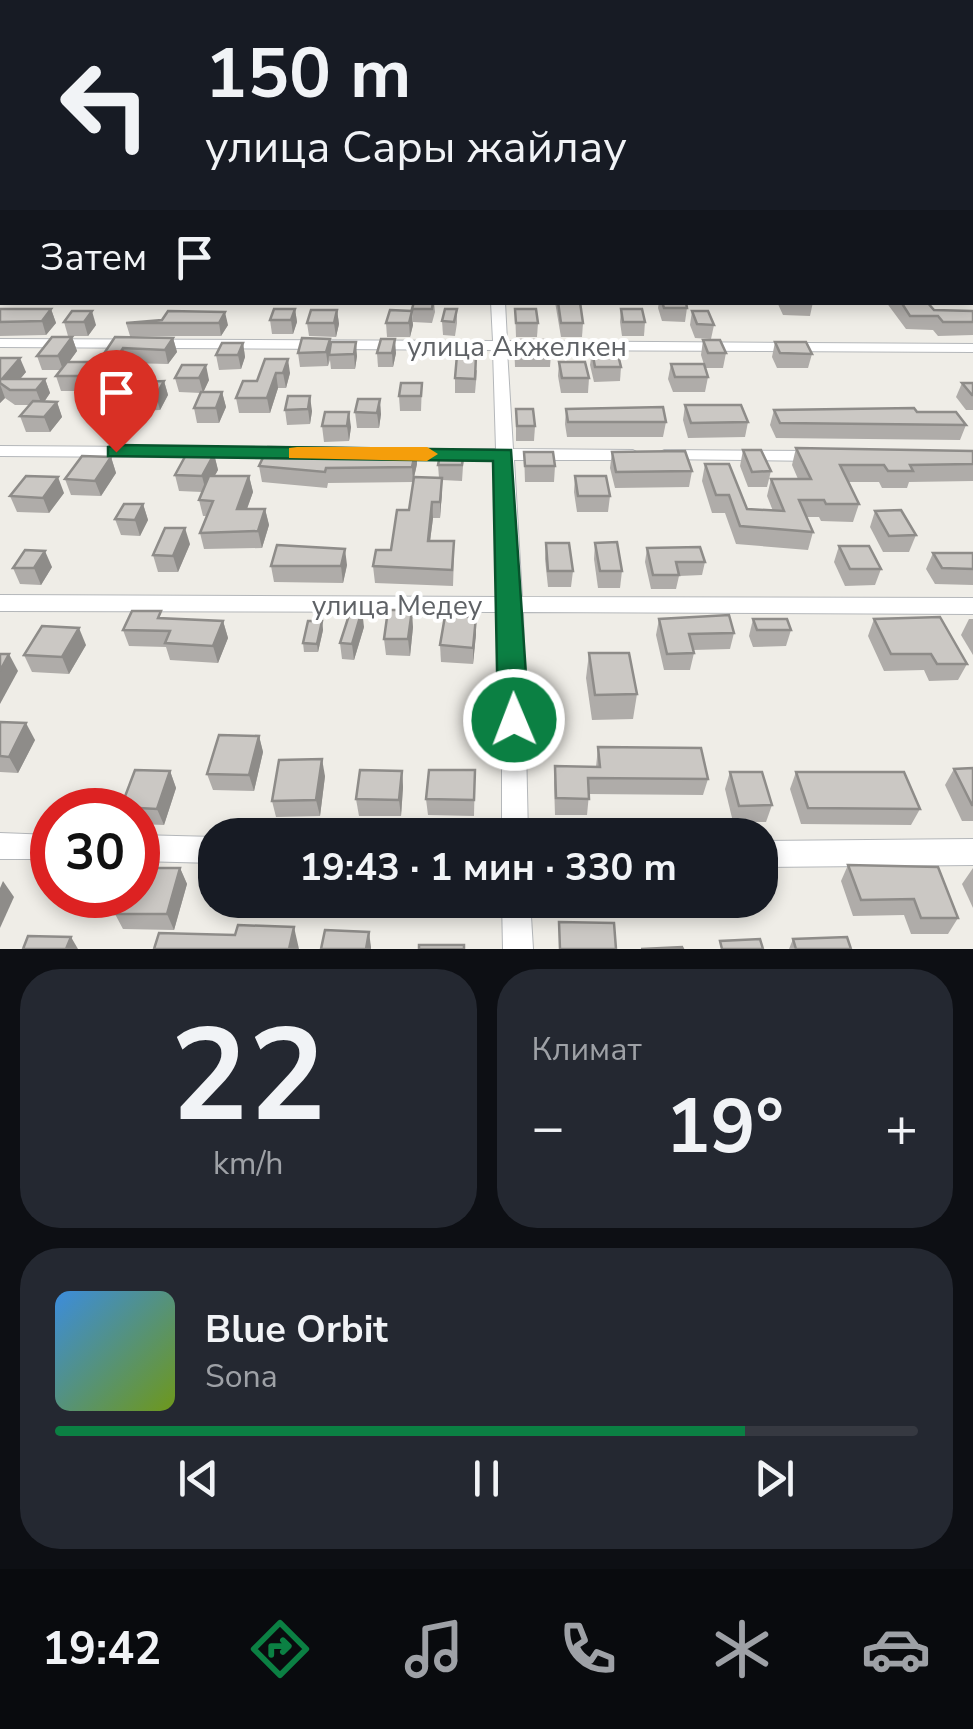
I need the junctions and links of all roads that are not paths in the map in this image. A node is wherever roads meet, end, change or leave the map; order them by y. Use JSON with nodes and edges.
{"nodes":[{"id":1,"x":498,"y":305,"type":"edge"},
{"id":2,"x":0,"y":343,"type":"edge"},
{"id":3,"x":498,"y":346,"type":"junction"},
{"id":4,"x":973,"y":348,"type":"edge"},
{"id":5,"x":0,"y":451,"type":"edge"},
{"id":6,"x":310,"y":453,"type":"edge"},
{"id":7,"x":368,"y":454,"type":"edge"},
{"id":8,"x":504,"y":455,"type":"junction"},
{"id":9,"x":836,"y":456,"type":"edge"},
{"id":10,"x":0,"y":603,"type":"edge"},
{"id":11,"x":512,"y":605,"type":"junction"},
{"id":12,"x":973,"y":606,"type":"edge"},
{"id":13,"x":515,"y":818,"type":"edge"},
{"id":14,"x":0,"y":846,"type":"edge"},
{"id":15,"x":30,"y":847,"type":"edge"},
{"id":16,"x":160,"y":849,"type":"edge"},
{"id":17,"x":198,"y":850,"type":"edge"},
{"id":18,"x":973,"y":852,"type":"edge"},
{"id":19,"x":778,"y":854,"type":"edge"},
{"id":20,"x":517,"y":918,"type":"edge"},
{"id":21,"x":518,"y":949,"type":"edge"}],
"edges":[{"from":1,"to":3,"type":"street"},
{"from":2,"to":3,"type":"street","name":"улица Акжелкен"},
{"from":3,"to":4,"type":"street","name":"улица Акжелкен"},
{"from":3,"to":8,"type":"street"},
{"from":5,"to":6,"type":"street"},
{"from":7,"to":8,"type":"street"},
{"from":8,"to":9,"type":"street"},
{"from":8,"to":11,"type":"street"},
{"from":10,"to":11,"type":"street","name":"улица Медеу"},
{"from":11,"to":12,"type":"street","name":"улица Медеу"},
{"from":11,"to":13,"type":"street"},
{"from":14,"to":15,"type":"street"},
{"from":16,"to":17,"type":"street"},
{"from":18,"to":19,"type":"street"},
{"from":20,"to":21,"type":"street"}]}
